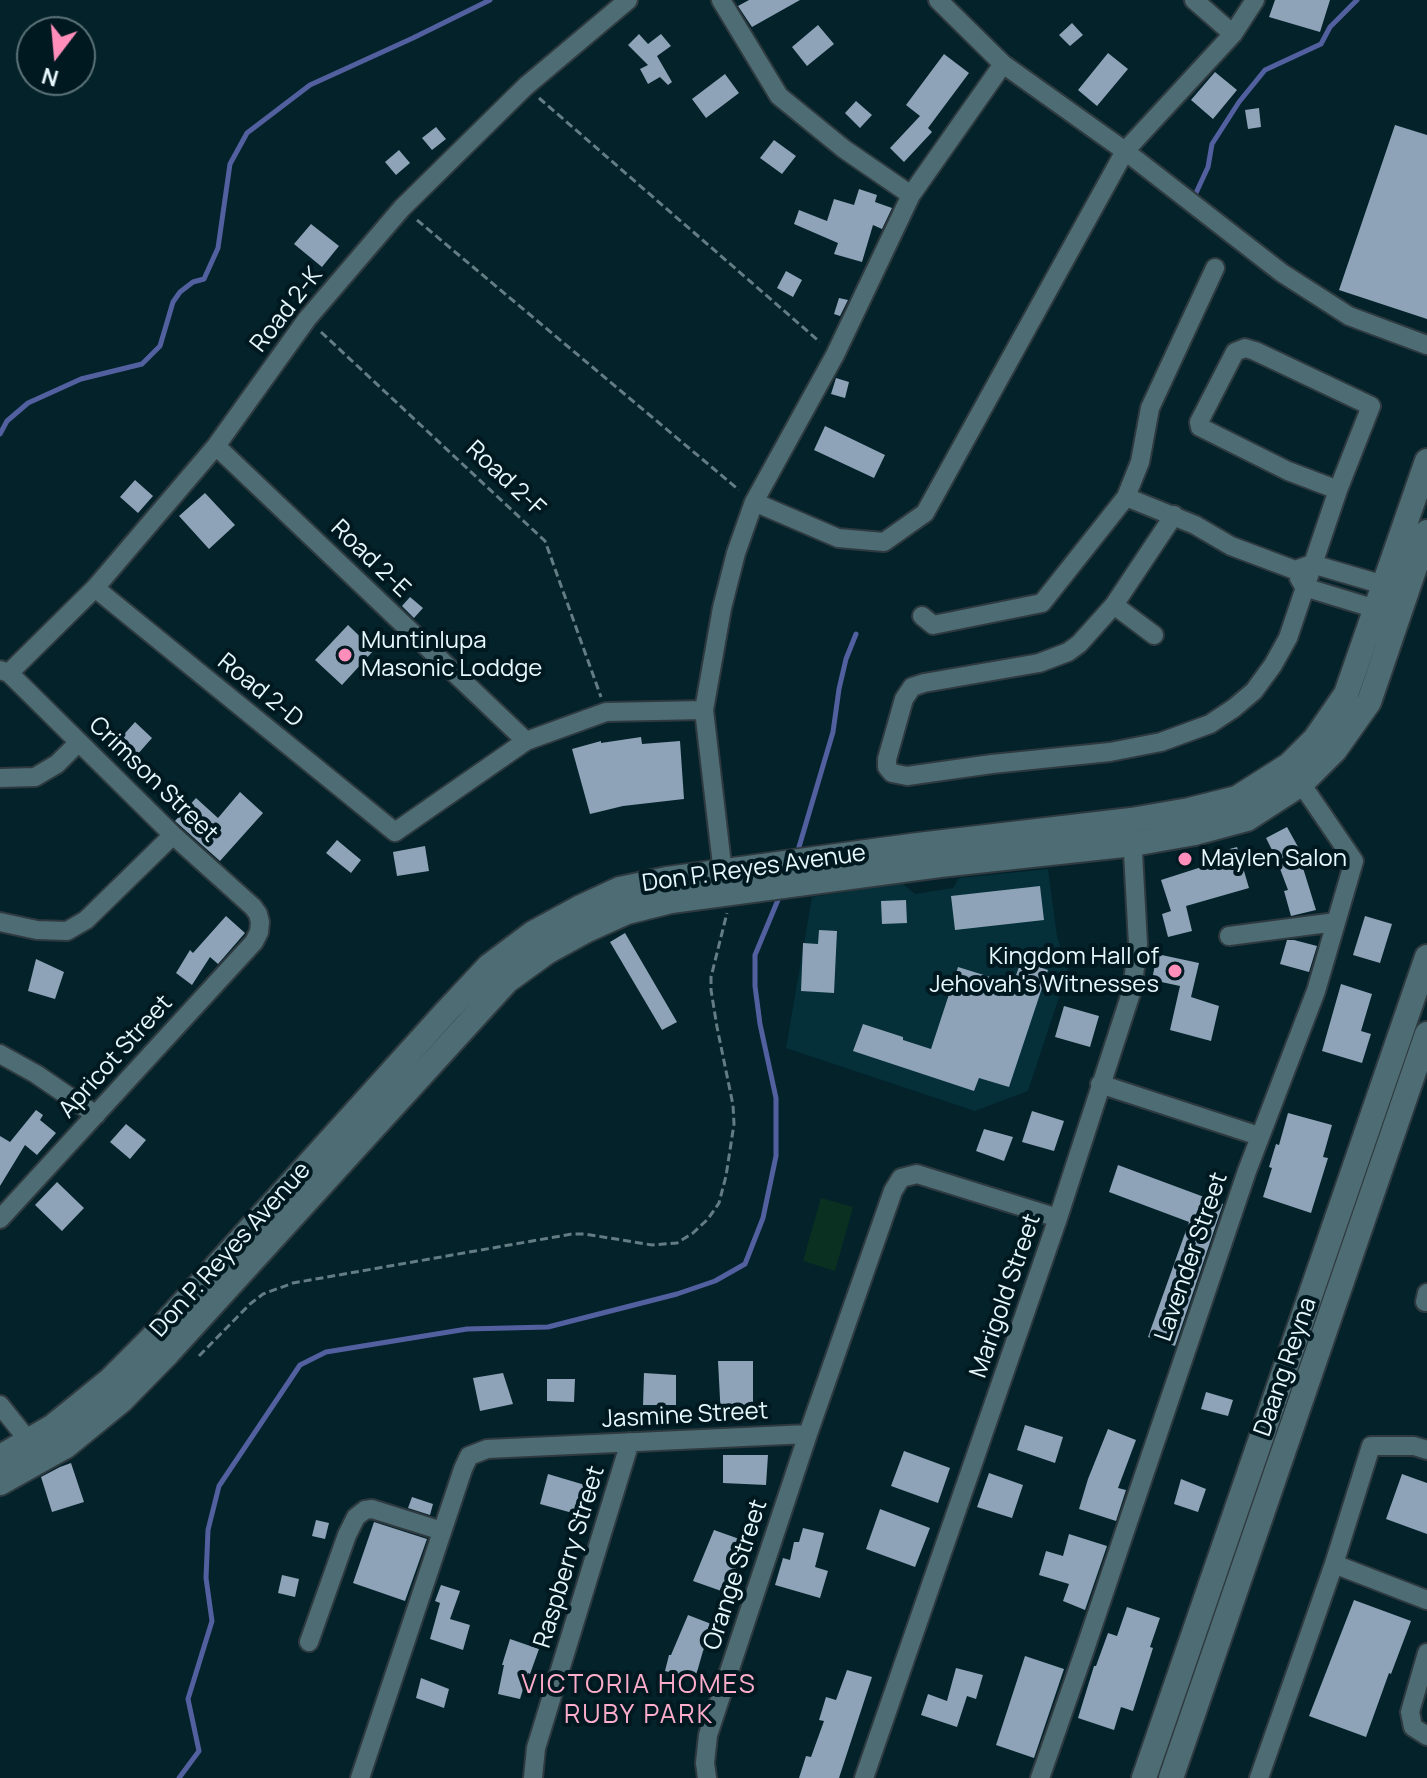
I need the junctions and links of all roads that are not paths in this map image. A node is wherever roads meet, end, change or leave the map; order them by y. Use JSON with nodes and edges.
{"nodes":[{"id":1,"x":628,"y":0,"type":"edge"},
{"id":2,"x":721,"y":0,"type":"edge"},
{"id":3,"x":938,"y":0,"type":"edge"},
{"id":4,"x":1194,"y":0,"type":"edge"},
{"id":5,"x":1255,"y":0,"type":"edge"},
{"id":6,"x":1233,"y":34,"type":"junction"},
{"id":7,"x":1003,"y":64,"type":"junction"},
{"id":8,"x":1125,"y":151,"type":"junction"},
{"id":9,"x":911,"y":195,"type":"junction"},
{"id":10,"x":1215,"y":268,"type":"dead end"},
{"id":11,"x":1427,"y":345,"type":"edge"},
{"id":12,"x":216,"y":446,"type":"junction"},
{"id":13,"x":1427,"y":461,"type":"edge"},
{"id":14,"x":1338,"y":490,"type":"junction"},
{"id":15,"x":1126,"y":497,"type":"junction"},
{"id":16,"x":754,"y":502,"type":"junction"},
{"id":17,"x":1174,"y":515,"type":"junction"},
{"id":18,"x":1415,"y":544,"type":"edge"},
{"id":19,"x":1304,"y":574,"type":"junction"},
{"id":20,"x":95,"y":588,"type":"junction"},
{"id":21,"x":1380,"y":597,"type":"junction"},
{"id":22,"x":1114,"y":605,"type":"junction"},
{"id":23,"x":922,"y":616,"type":"dead end"},
{"id":24,"x":1154,"y":635,"type":"dead end"},
{"id":25,"x":4,"y":672,"type":"edge"},
{"id":26,"x":704,"y":710,"type":"junction"},
{"id":27,"x":526,"y":741,"type":"junction"},
{"id":28,"x":79,"y":742,"type":"junction"},
{"id":29,"x":1295,"y":774,"type":"junction"},
{"id":30,"x":0,"y":778,"type":"edge"},
{"id":31,"x":1132,"y":832,"type":"junction"},
{"id":32,"x":173,"y":835,"type":"junction"},
{"id":33,"x":724,"y":883,"type":"junction"},
{"id":34,"x":0,"y":922,"type":"edge"},
{"id":35,"x":260,"y":922,"type":"joint"},
{"id":36,"x":1336,"y":922,"type":"junction"},
{"id":37,"x":1229,"y":936,"type":"dead end"},
{"id":38,"x":1427,"y":957,"type":"edge"},
{"id":39,"x":1427,"y":1034,"type":"edge"},
{"id":40,"x":0,"y":1054,"type":"edge"},
{"id":41,"x":1100,"y":1084,"type":"junction"},
{"id":42,"x":96,"y":1115,"type":"junction"},
{"id":43,"x":1259,"y":1136,"type":"junction"},
{"id":44,"x":2,"y":1214,"type":"edge"},
{"id":45,"x":1058,"y":1218,"type":"junction"},
{"id":46,"x":1427,"y":1293,"type":"edge"},
{"id":47,"x":1427,"y":1302,"type":"edge"},
{"id":48,"x":0,"y":1405,"type":"edge"},
{"id":49,"x":808,"y":1434,"type":"junction"},
{"id":50,"x":630,"y":1442,"type":"junction"},
{"id":51,"x":36,"y":1450,"type":"junction"},
{"id":52,"x":1427,"y":1450,"type":"edge"},
{"id":53,"x":0,"y":1457,"type":"edge"},
{"id":54,"x":0,"y":1483,"type":"edge"},
{"id":55,"x":442,"y":1531,"type":"junction"},
{"id":56,"x":1334,"y":1564,"type":"junction"},
{"id":57,"x":1427,"y":1600,"type":"edge"},
{"id":58,"x":309,"y":1642,"type":"dead end"},
{"id":59,"x":1427,"y":1653,"type":"edge"},
{"id":60,"x":1427,"y":1736,"type":"edge"},
{"id":61,"x":360,"y":1778,"type":"edge"},
{"id":62,"x":533,"y":1778,"type":"edge"},
{"id":63,"x":707,"y":1778,"type":"edge"},
{"id":64,"x":864,"y":1778,"type":"edge"},
{"id":65,"x":1040,"y":1778,"type":"edge"},
{"id":66,"x":1144,"y":1778,"type":"edge"},
{"id":67,"x":1171,"y":1778,"type":"edge"},
{"id":68,"x":1259,"y":1778,"type":"edge"}],
"edges":[{"from":1,"to":12,"type":"street","name":"Road 2-K"},
{"from":2,"to":9,"type":"street"},
{"from":3,"to":7,"type":"street"},
{"from":4,"to":6,"type":"street"},
{"from":5,"to":6,"type":"street"},
{"from":6,"to":8,"type":"street"},
{"from":7,"to":8,"type":"street"},
{"from":7,"to":9,"type":"street"},
{"from":8,"to":11,"type":"street"},
{"from":8,"to":16,"type":"street"},
{"from":9,"to":16,"type":"street"},
{"from":10,"to":15,"type":"street"},
{"from":12,"to":20,"type":"street","name":"Road 2-K"},
{"from":12,"to":27,"type":"street","name":"Road 2-E"},
{"from":13,"to":18,"type":"street","name":"Don P. Reyes Avenue"},
{"from":14,"to":14,"type":"street"},
{"from":14,"to":19,"type":"street"},
{"from":15,"to":17,"type":"street"},
{"from":15,"to":23,"type":"street"},
{"from":16,"to":26,"type":"street"},
{"from":17,"to":19,"type":"street"},
{"from":17,"to":22,"type":"street"},
{"from":18,"to":21,"type":"street","name":"Don P. Reyes Avenue"},
{"from":18,"to":29,"type":"street","name":"Don P. Reyes Avenue"},
{"from":19,"to":21,"type":"street"},
{"from":19,"to":22,"type":"street"},
{"from":20,"to":25,"type":"street","name":"Road 2-K"},
{"from":20,"to":27,"type":"street","name":"Road 2-D"},
{"from":21,"to":29,"type":"street","name":"Don P. Reyes Avenue"},
{"from":22,"to":24,"type":"street"},
{"from":25,"to":28,"type":"street","name":"Crimson Street"},
{"from":26,"to":27,"type":"street"},
{"from":26,"to":33,"type":"street"},
{"from":28,"to":30,"type":"street"},
{"from":28,"to":32,"type":"street","name":"Crimson Street"},
{"from":29,"to":31,"type":"street","name":"Don P. Reyes Avenue"},
{"from":29,"to":36,"type":"street","name":"Lavender Street"},
{"from":31,"to":33,"type":"street","name":"Don P. Reyes Avenue"},
{"from":31,"to":41,"type":"street","name":"Marigold Street"},
{"from":32,"to":34,"type":"street"},
{"from":32,"to":35,"type":"street","name":"Crimson Street"},
{"from":33,"to":51,"type":"street","name":"Don P. Reyes Avenue"},
{"from":35,"to":42,"type":"street","name":"Apricot Street"},
{"from":36,"to":37,"type":"street"},
{"from":36,"to":43,"type":"street","name":"Lavender Street"},
{"from":38,"to":66,"type":"street","name":"Daang Reyna"},
{"from":39,"to":67,"type":"street","name":"Daang Reyna"},
{"from":40,"to":42,"type":"street"},
{"from":41,"to":43,"type":"street"},
{"from":41,"to":45,"type":"street","name":"Marigold Street"},
{"from":42,"to":44,"type":"street","name":"Apricot Street"},
{"from":43,"to":65,"type":"street","name":"Lavender Street"},
{"from":45,"to":49,"type":"street"},
{"from":45,"to":64,"type":"street","name":"Marigold Street"},
{"from":46,"to":47,"type":"street"},
{"from":48,"to":51,"type":"street"},
{"from":49,"to":50,"type":"street","name":"Jasmine Street"},
{"from":49,"to":63,"type":"street","name":"Orange Street"},
{"from":50,"to":55,"type":"street","name":"Jasmine Street"},
{"from":50,"to":62,"type":"street","name":"Raspberry Street"},
{"from":51,"to":53,"type":"street","name":"Don P. Reyes Avenue"},
{"from":51,"to":54,"type":"street","name":"Don P. Reyes Avenue"},
{"from":52,"to":56,"type":"street"},
{"from":55,"to":58,"type":"street"},
{"from":55,"to":61,"type":"street","name":"Jasmine Street"},
{"from":56,"to":57,"type":"street"},
{"from":56,"to":68,"type":"street"},
{"from":59,"to":60,"type":"street"}]}
